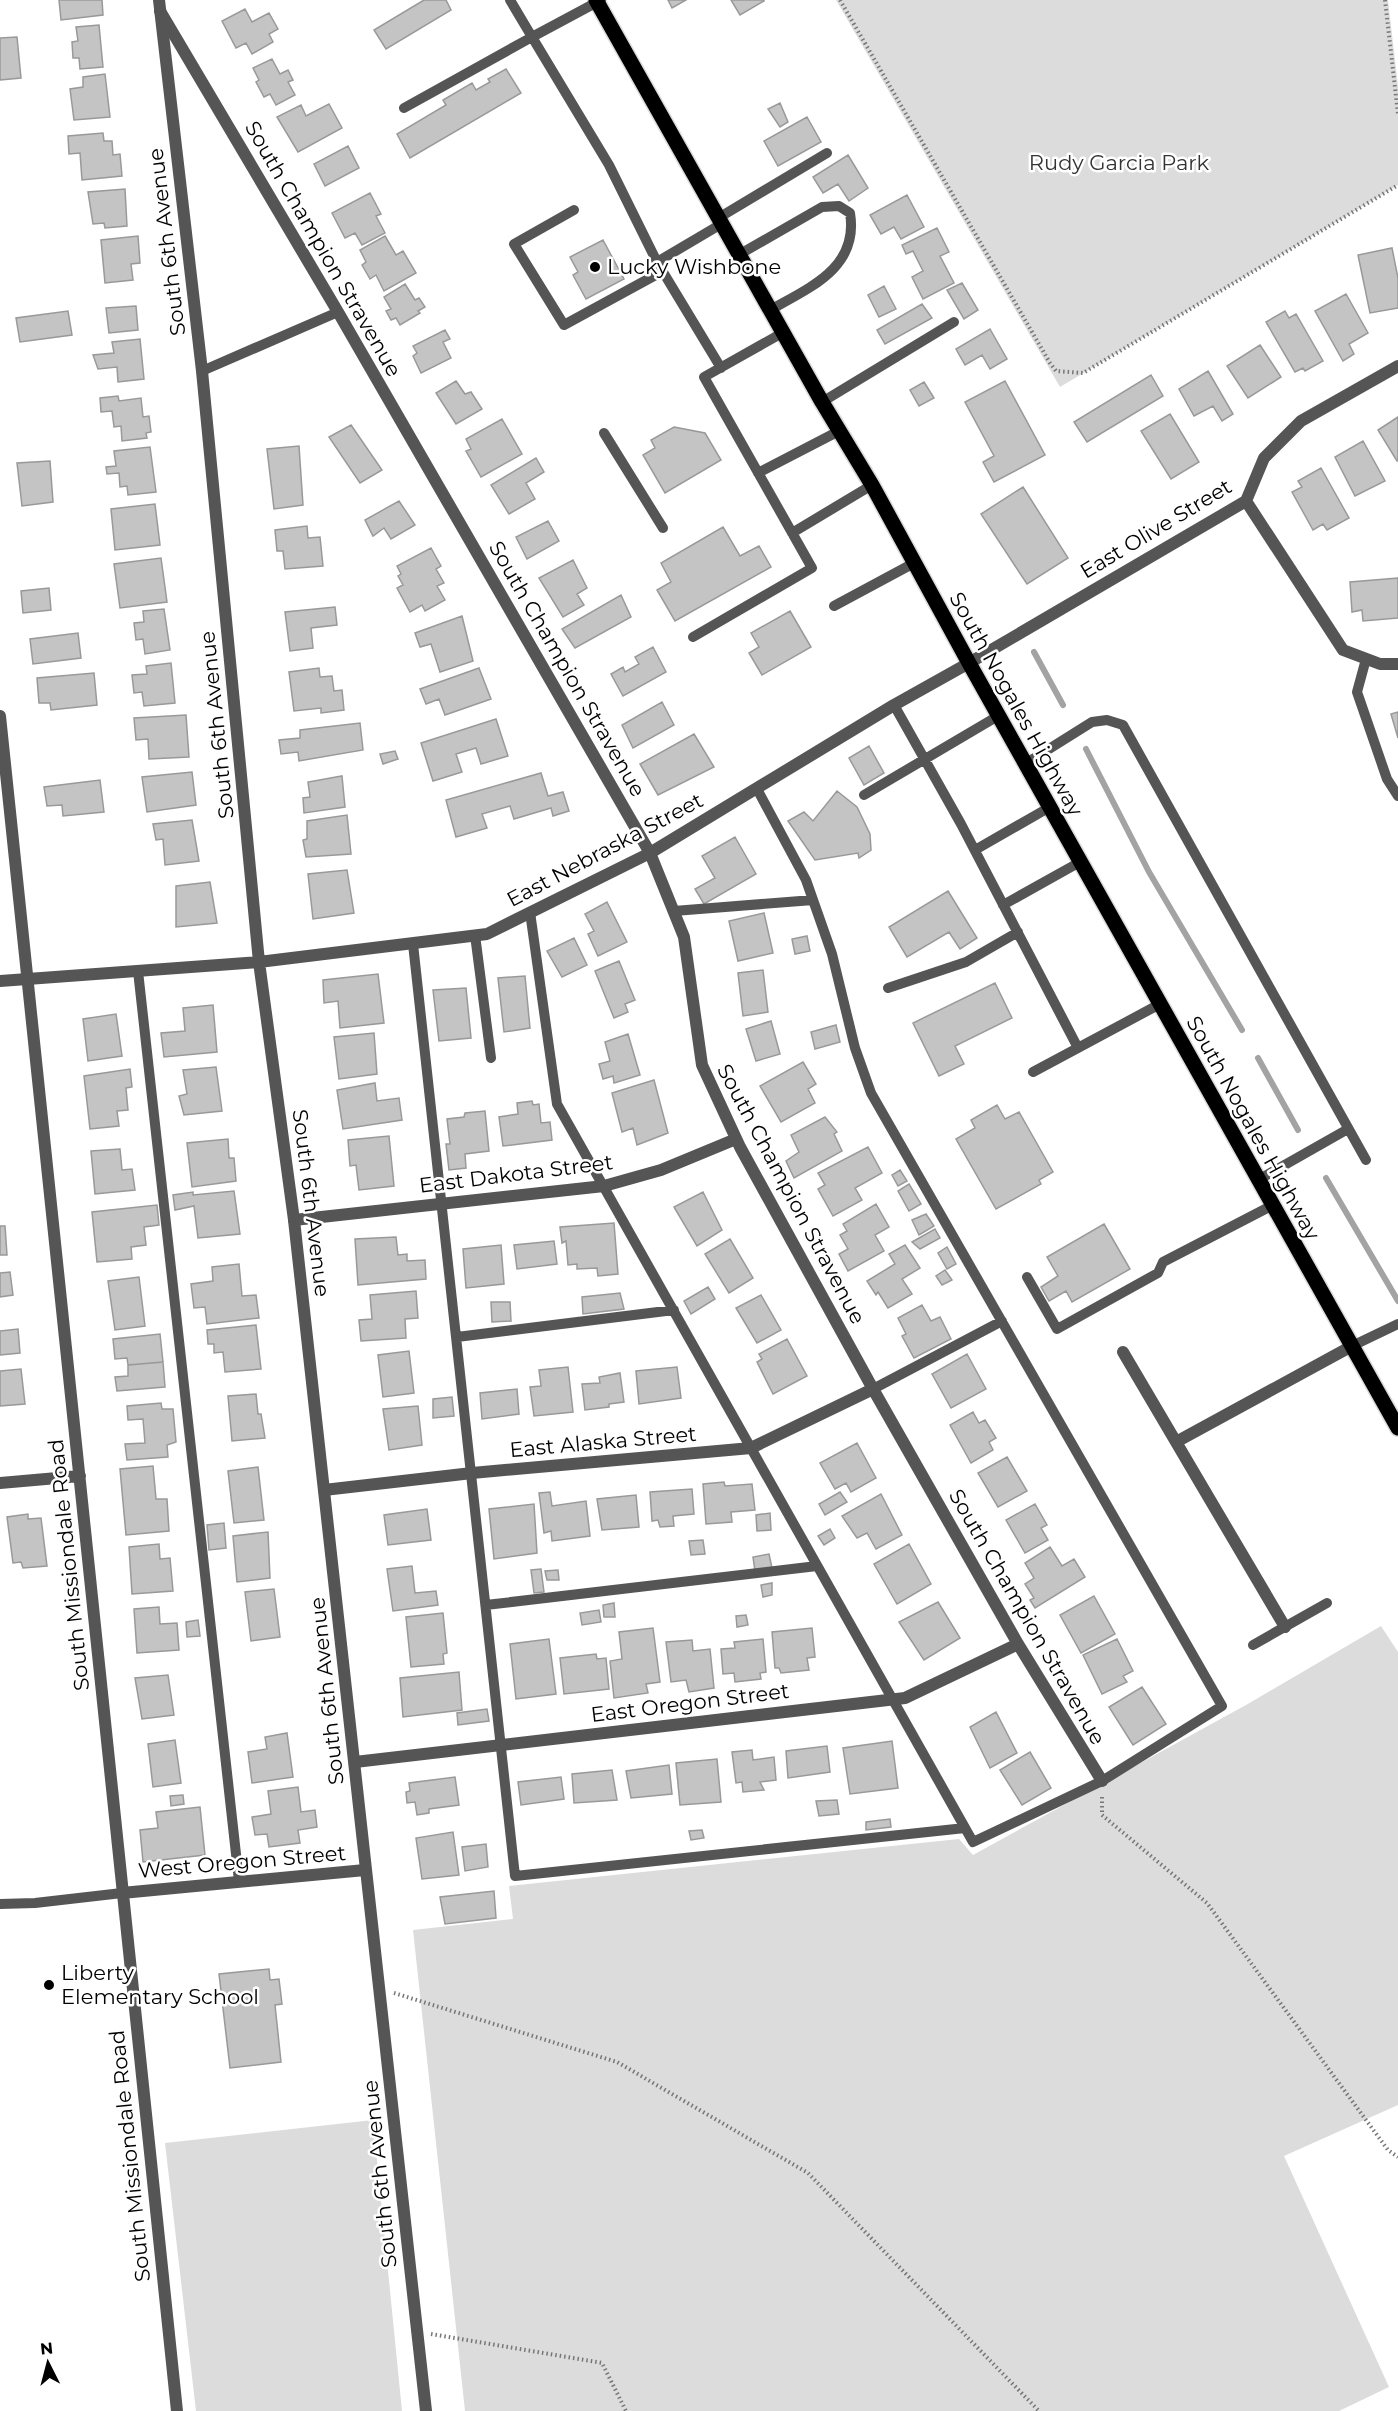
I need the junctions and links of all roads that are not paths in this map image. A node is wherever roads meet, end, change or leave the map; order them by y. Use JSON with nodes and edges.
{"nodes":[{"id":1,"x":510,"y":0,"type":"edge"},
{"id":2,"x":598,"y":1,"type":"edge"},
{"id":3,"x":160,"y":6,"type":"edge"},
{"id":4,"x":532,"y":37,"type":"junction"},
{"id":5,"x":404,"y":108,"type":"dead end"},
{"id":6,"x":827,"y":153,"type":"dead end"},
{"id":7,"x":574,"y":210,"type":"dead end"},
{"id":8,"x":721,"y":220,"type":"junction"},
{"id":9,"x":740,"y":254,"type":"junction"},
{"id":10,"x":660,"y":267,"type":"junction"},
{"id":11,"x":772,"y":309,"type":"junction"},
{"id":12,"x":338,"y":312,"type":"junction"},
{"id":13,"x":954,"y":322,"type":"dead end"},
{"id":14,"x":784,"y":332,"type":"junction"},
{"id":15,"x":1398,"y":366,"type":"edge"},
{"id":16,"x":721,"y":368,"type":"junction"},
{"id":17,"x":202,"y":371,"type":"junction"},
{"id":18,"x":822,"y":402,"type":"junction"},
{"id":19,"x":839,"y":431,"type":"junction"},
{"id":20,"x":604,"y":433,"type":"dead end"},
{"id":21,"x":758,"y":473,"type":"junction"},
{"id":22,"x":872,"y":485,"type":"junction"},
{"id":23,"x":1246,"y":501,"type":"junction"},
{"id":24,"x":663,"y":528,"type":"dead end"},
{"id":25,"x":792,"y":533,"type":"junction"},
{"id":26,"x":915,"y":563,"type":"junction"},
{"id":27,"x":834,"y":606,"type":"dead end"},
{"id":28,"x":693,"y":637,"type":"dead end"},
{"id":29,"x":1366,"y":659,"type":"junction"},
{"id":30,"x":969,"y":663,"type":"junction"},
{"id":31,"x":1398,"y":664,"type":"edge"},
{"id":32,"x":894,"y":705,"type":"junction"},
{"id":33,"x":0,"y":716,"type":"edge"},
{"id":34,"x":999,"y":716,"type":"junction"},
{"id":35,"x":925,"y":759,"type":"junction"},
{"id":36,"x":1025,"y":764,"type":"junction"},
{"id":37,"x":756,"y":789,"type":"junction"},
{"id":38,"x":864,"y":795,"type":"dead end"},
{"id":39,"x":1398,"y":796,"type":"edge"},
{"id":40,"x":1050,"y":807,"type":"junction"},
{"id":41,"x":975,"y":850,"type":"junction"},
{"id":42,"x":650,"y":853,"type":"junction"},
{"id":43,"x":1080,"y":862,"type":"junction"},
{"id":44,"x":813,"y":900,"type":"junction"},
{"id":45,"x":1003,"y":905,"type":"junction"},
{"id":46,"x":674,"y":911,"type":"junction"},
{"id":47,"x":530,"y":912,"type":"junction"},
{"id":48,"x":1018,"y":932,"type":"junction"},
{"id":49,"x":475,"y":935,"type":"junction"},
{"id":50,"x":413,"y":944,"type":"junction"},
{"id":51,"x":259,"y":962,"type":"junction"},
{"id":52,"x":138,"y":971,"type":"junction"},
{"id":53,"x":28,"y":977,"type":"junction"},
{"id":54,"x":0,"y":981,"type":"edge"},
{"id":55,"x":888,"y":988,"type":"dead end"},
{"id":56,"x":1160,"y":1004,"type":"junction"},
{"id":57,"x":1078,"y":1048,"type":"junction"},
{"id":58,"x":491,"y":1058,"type":"dead end"},
{"id":59,"x":1034,"y":1072,"type":"dead end"},
{"id":60,"x":1348,"y":1129,"type":"junction"},
{"id":61,"x":736,"y":1139,"type":"junction"},
{"id":62,"x":1366,"y":1160,"type":"dead end"},
{"id":63,"x":1258,"y":1180,"type":"junction"},
{"id":64,"x":604,"y":1186,"type":"junction"},
{"id":65,"x":443,"y":1204,"type":"junction"},
{"id":66,"x":1273,"y":1205,"type":"junction"},
{"id":67,"x":294,"y":1220,"type":"junction"},
{"id":68,"x":1027,"y":1277,"type":"dead end"},
{"id":69,"x":674,"y":1310,"type":"junction"},
{"id":70,"x":1002,"y":1321,"type":"junction"},
{"id":71,"x":1398,"y":1324,"type":"edge"},
{"id":72,"x":457,"y":1336,"type":"junction"},
{"id":73,"x":1352,"y":1346,"type":"junction"},
{"id":74,"x":1123,"y":1352,"type":"dead end"},
{"id":75,"x":873,"y":1389,"type":"junction"},
{"id":76,"x":1398,"y":1428,"type":"edge"},
{"id":77,"x":1176,"y":1442,"type":"junction"},
{"id":78,"x":751,"y":1448,"type":"junction"},
{"id":79,"x":472,"y":1473,"type":"junction"},
{"id":80,"x":80,"y":1476,"type":"junction"},
{"id":81,"x":0,"y":1483,"type":"edge"},
{"id":82,"x":324,"y":1490,"type":"junction"},
{"id":83,"x":817,"y":1566,"type":"junction"},
{"id":84,"x":1327,"y":1604,"type":"dead end"},
{"id":85,"x":486,"y":1605,"type":"junction"},
{"id":86,"x":1285,"y":1628,"type":"junction"},
{"id":87,"x":1018,"y":1644,"type":"junction"},
{"id":88,"x":1253,"y":1645,"type":"dead end"},
{"id":89,"x":893,"y":1699,"type":"junction"},
{"id":90,"x":500,"y":1745,"type":"junction"},
{"id":91,"x":355,"y":1761,"type":"junction"},
{"id":92,"x":1102,"y":1781,"type":"junction"},
{"id":93,"x":965,"y":1828,"type":"junction"},
{"id":94,"x":365,"y":1870,"type":"junction"},
{"id":95,"x":239,"y":1881,"type":"junction"},
{"id":96,"x":122,"y":1893,"type":"junction"},
{"id":97,"x":0,"y":1904,"type":"edge"},
{"id":98,"x":177,"y":2411,"type":"edge"},
{"id":99,"x":426,"y":2411,"type":"edge"}],
"edges":[{"from":1,"to":4,"type":"lane"},
{"from":2,"to":4,"type":"lane"},
{"from":2,"to":8,"type":"main road","name":"South Nogales Highway"},
{"from":3,"to":12,"type":"street","name":"South Champion Stravenue"},
{"from":3,"to":17,"type":"street","name":"South 6th Avenue"},
{"from":4,"to":5,"type":"lane"},
{"from":4,"to":10,"type":"lane"},
{"from":6,"to":8,"type":"lane"},
{"from":7,"to":10,"type":"lane"},
{"from":8,"to":9,"type":"main road","name":"South Nogales Highway"},
{"from":8,"to":10,"type":"lane"},
{"from":9,"to":11,"type":"main road","name":"South Nogales Highway"},
{"from":9,"to":11,"type":"lane"},
{"from":10,"to":16,"type":"lane"},
{"from":11,"to":14,"type":"main road","name":"South Nogales Highway"},
{"from":12,"to":17,"type":"lane"},
{"from":12,"to":42,"type":"street","name":"South Champion Stravenue"},
{"from":13,"to":18,"type":"lane"},
{"from":14,"to":16,"type":"lane"},
{"from":14,"to":18,"type":"main road","name":"South Nogales Highway"},
{"from":15,"to":23,"type":"street","name":"East Olive Street"},
{"from":16,"to":21,"type":"lane"},
{"from":17,"to":51,"type":"street","name":"South 6th Avenue"},
{"from":18,"to":19,"type":"main road","name":"South Nogales Highway"},
{"from":19,"to":21,"type":"lane"},
{"from":19,"to":22,"type":"main road","name":"South Nogales Highway"},
{"from":20,"to":24,"type":"lane"},
{"from":21,"to":25,"type":"lane"},
{"from":22,"to":25,"type":"lane"},
{"from":22,"to":26,"type":"main road","name":"South Nogales Highway"},
{"from":23,"to":29,"type":"street"},
{"from":23,"to":30,"type":"street","name":"East Olive Street"},
{"from":25,"to":28,"type":"lane"},
{"from":26,"to":27,"type":"lane"},
{"from":26,"to":30,"type":"main road","name":"South Nogales Highway"},
{"from":29,"to":31,"type":"street"},
{"from":29,"to":39,"type":"lane"},
{"from":30,"to":32,"type":"street","name":"East Nebraska Street"},
{"from":30,"to":34,"type":"main road","name":"South Nogales Highway"},
{"from":32,"to":35,"type":"lane"},
{"from":32,"to":37,"type":"street","name":"East Nebraska Street"},
{"from":33,"to":53,"type":"street","name":"South Missiondale Road"},
{"from":34,"to":35,"type":"lane"},
{"from":34,"to":36,"type":"main road","name":"South Nogales Highway"},
{"from":35,"to":38,"type":"lane"},
{"from":35,"to":41,"type":"lane"},
{"from":36,"to":40,"type":"main road","name":"South Nogales Highway"},
{"from":36,"to":60,"type":"lane"},
{"from":37,"to":42,"type":"street","name":"East Nebraska Street"},
{"from":37,"to":44,"type":"lane"},
{"from":40,"to":41,"type":"lane"},
{"from":40,"to":43,"type":"main road","name":"South Nogales Highway"},
{"from":41,"to":45,"type":"lane"},
{"from":42,"to":46,"type":"street","name":"South Champion Stravenue"},
{"from":42,"to":47,"type":"street","name":"East Nebraska Street"},
{"from":43,"to":45,"type":"lane"},
{"from":43,"to":56,"type":"main road","name":"South Nogales Highway"},
{"from":44,"to":46,"type":"lane"},
{"from":44,"to":70,"type":"lane"},
{"from":45,"to":48,"type":"lane"},
{"from":46,"to":61,"type":"street","name":"South Champion Stravenue"},
{"from":47,"to":49,"type":"street","name":"East Nebraska Street"},
{"from":47,"to":64,"type":"lane"},
{"from":48,"to":55,"type":"lane"},
{"from":48,"to":57,"type":"lane"},
{"from":49,"to":50,"type":"street","name":"East Nebraska Street"},
{"from":49,"to":58,"type":"lane"},
{"from":50,"to":51,"type":"street","name":"East Nebraska Street"},
{"from":50,"to":65,"type":"lane"},
{"from":51,"to":52,"type":"street","name":"East Nebraska Street"},
{"from":51,"to":67,"type":"street","name":"South 6th Avenue"},
{"from":52,"to":53,"type":"street","name":"East Nebraska Street"},
{"from":52,"to":95,"type":"lane"},
{"from":53,"to":54,"type":"street","name":"East Nebraska Street"},
{"from":53,"to":80,"type":"street","name":"South Missiondale Road"},
{"from":56,"to":57,"type":"lane"},
{"from":56,"to":63,"type":"main road","name":"South Nogales Highway"},
{"from":57,"to":59,"type":"lane"},
{"from":60,"to":62,"type":"lane"},
{"from":60,"to":63,"type":"lane"},
{"from":61,"to":64,"type":"street","name":"East Dakota Street"},
{"from":61,"to":75,"type":"street","name":"South Champion Stravenue"},
{"from":63,"to":66,"type":"main road","name":"South Nogales Highway"},
{"from":64,"to":65,"type":"street","name":"East Dakota Street"},
{"from":64,"to":69,"type":"lane"},
{"from":65,"to":67,"type":"street","name":"East Dakota Street"},
{"from":65,"to":72,"type":"lane"},
{"from":66,"to":68,"type":"lane"},
{"from":66,"to":73,"type":"main road","name":"South Nogales Highway"},
{"from":67,"to":82,"type":"street","name":"South 6th Avenue"},
{"from":69,"to":72,"type":"lane"},
{"from":69,"to":78,"type":"lane"},
{"from":70,"to":75,"type":"lane"},
{"from":70,"to":92,"type":"lane"},
{"from":71,"to":73,"type":"lane"},
{"from":72,"to":79,"type":"lane"},
{"from":73,"to":76,"type":"main road","name":"South Nogales Highway"},
{"from":73,"to":77,"type":"street"},
{"from":74,"to":77,"type":"street"},
{"from":75,"to":78,"type":"street","name":"East Alaska Street"},
{"from":75,"to":87,"type":"street","name":"South Champion Stravenue"},
{"from":77,"to":86,"type":"street"},
{"from":78,"to":79,"type":"street","name":"East Alaska Street"},
{"from":78,"to":83,"type":"lane"},
{"from":79,"to":82,"type":"street","name":"East Alaska Street"},
{"from":79,"to":85,"type":"lane"},
{"from":80,"to":81,"type":"street"},
{"from":80,"to":96,"type":"street","name":"South Missiondale Road"},
{"from":82,"to":91,"type":"street","name":"South 6th Avenue"},
{"from":83,"to":85,"type":"lane"},
{"from":83,"to":89,"type":"lane"},
{"from":84,"to":86,"type":"lane"},
{"from":85,"to":90,"type":"lane"},
{"from":86,"to":88,"type":"lane"},
{"from":87,"to":89,"type":"street","name":"East Oregon Street"},
{"from":87,"to":92,"type":"street","name":"South Champion Stravenue"},
{"from":89,"to":90,"type":"street","name":"East Oregon Street"},
{"from":89,"to":93,"type":"lane"},
{"from":90,"to":91,"type":"street","name":"East Oregon Street"},
{"from":90,"to":93,"type":"lane"},
{"from":91,"to":94,"type":"street","name":"South 6th Avenue"},
{"from":92,"to":93,"type":"lane"},
{"from":94,"to":95,"type":"street","name":"West Oregon Street"},
{"from":94,"to":99,"type":"street","name":"South 6th Avenue"},
{"from":95,"to":96,"type":"street","name":"West Oregon Street"},
{"from":96,"to":97,"type":"lane"},
{"from":96,"to":98,"type":"street","name":"South Missiondale Road"}]}
